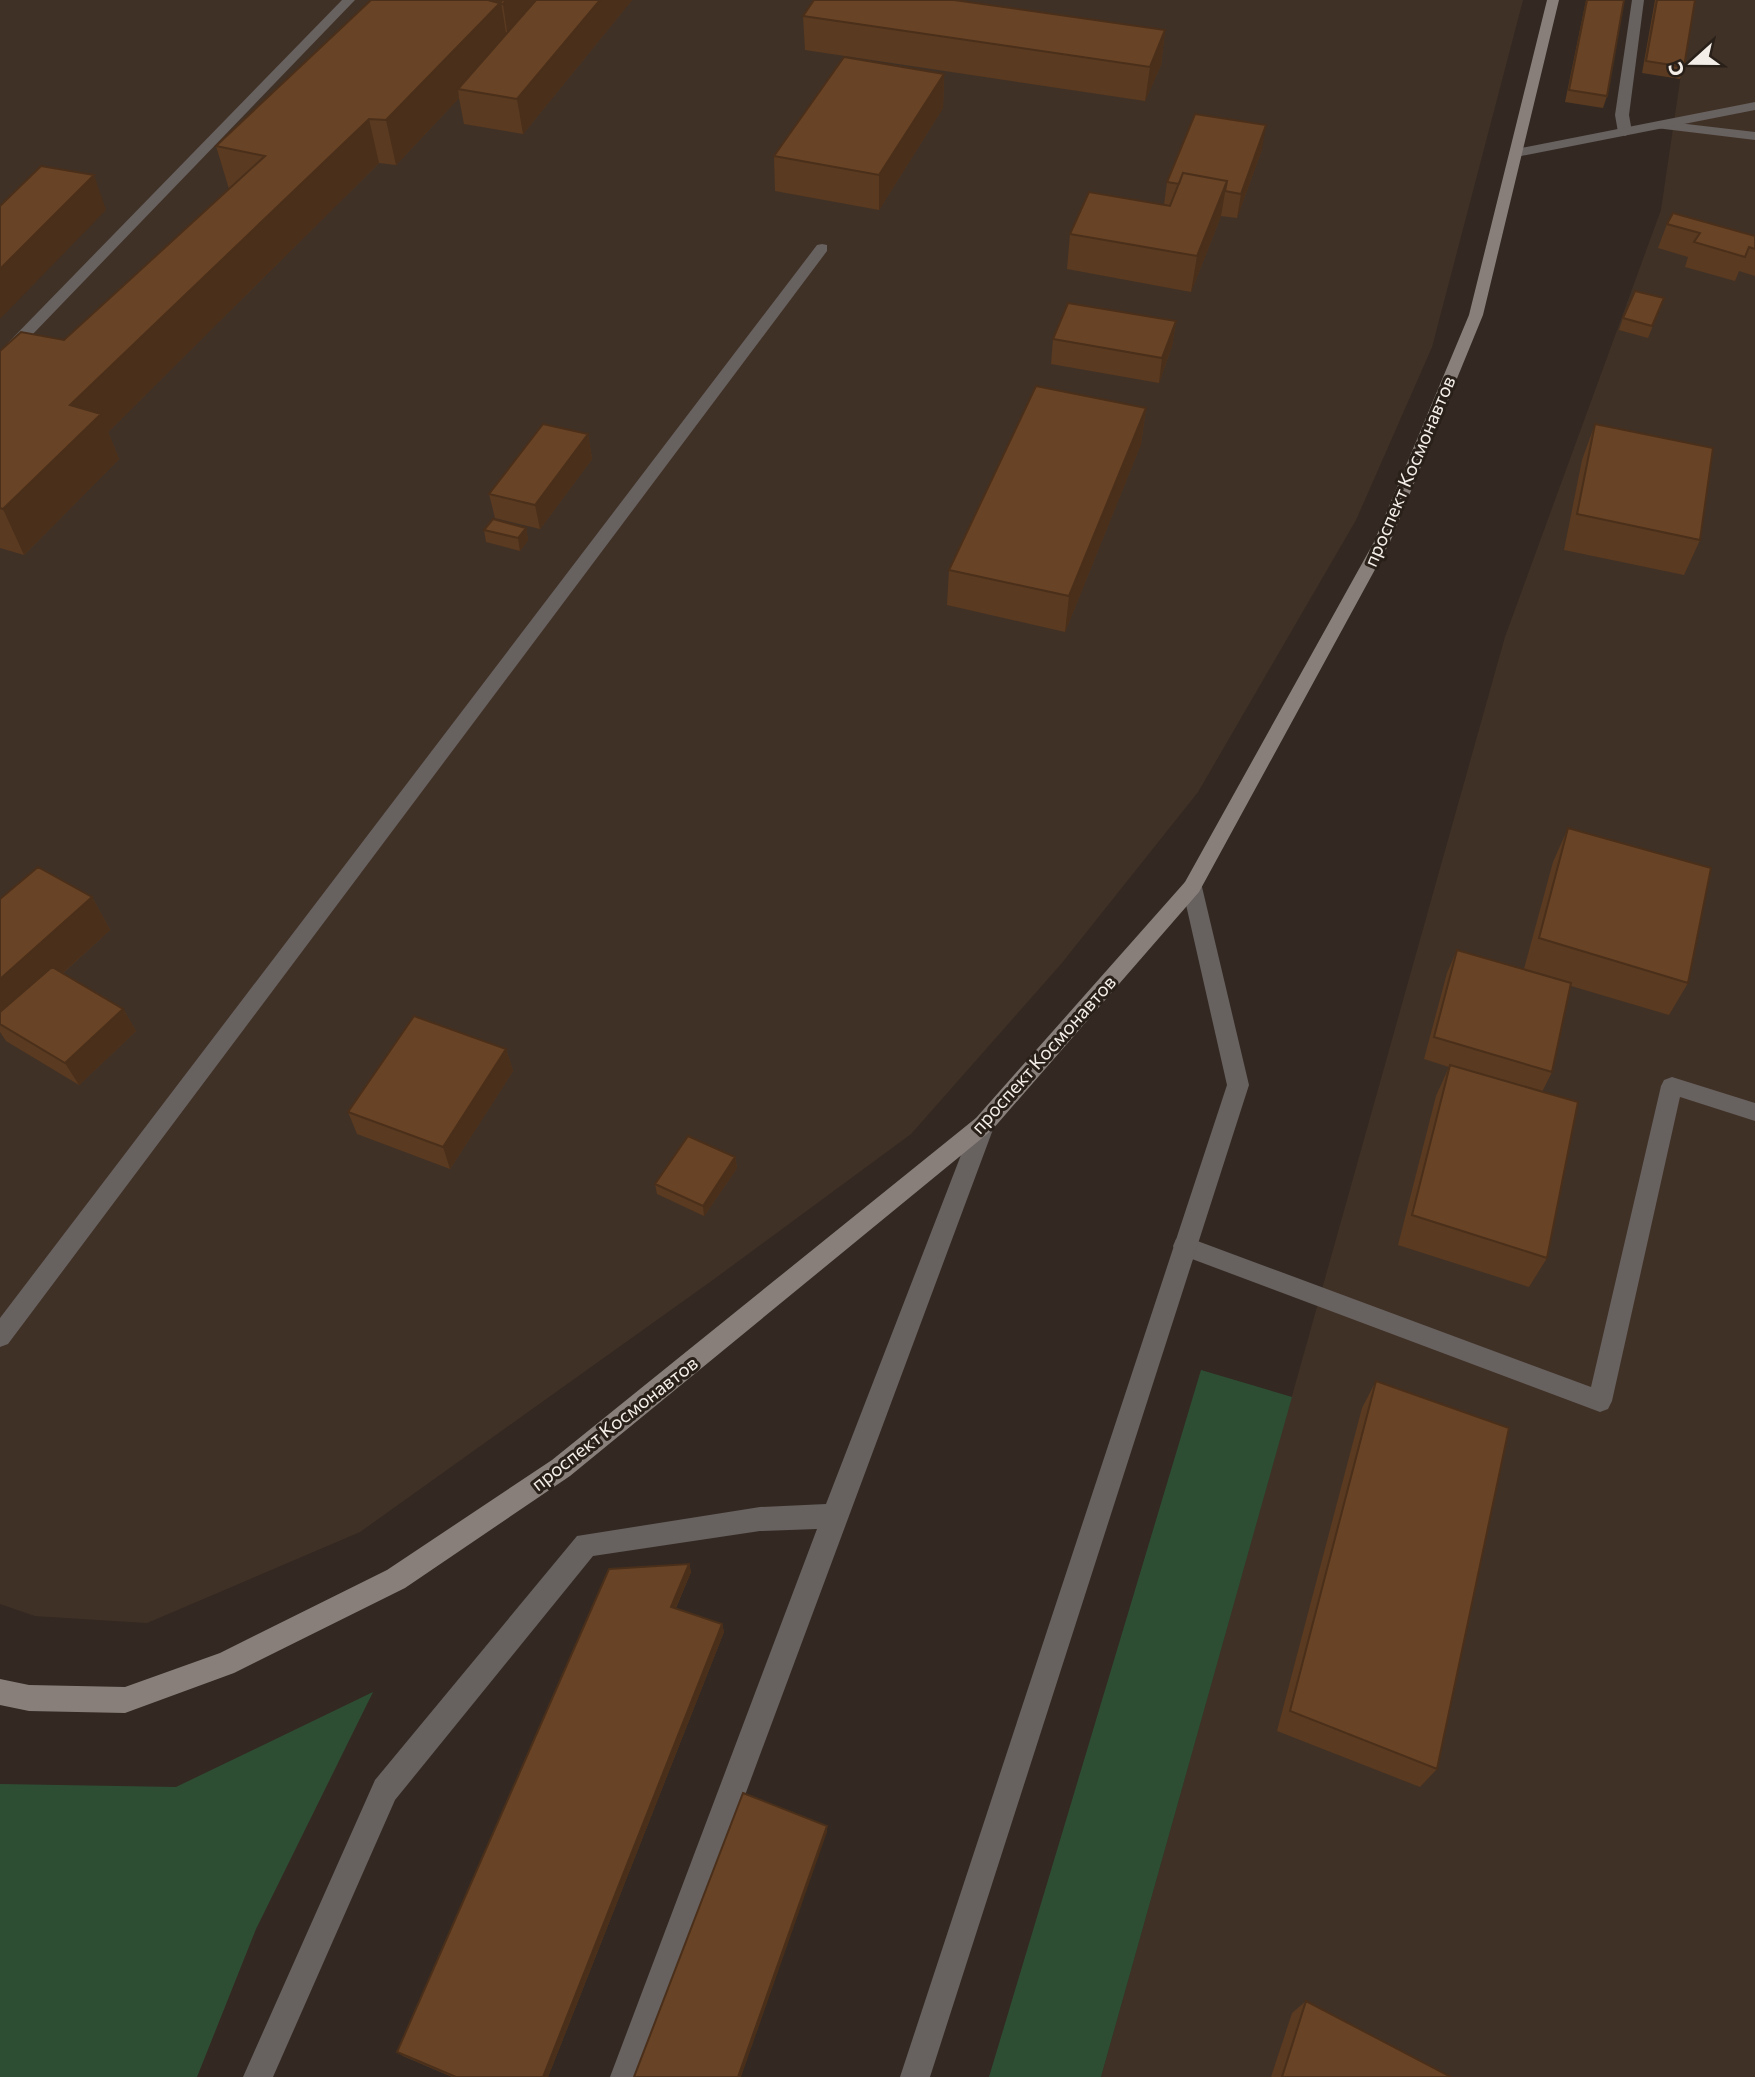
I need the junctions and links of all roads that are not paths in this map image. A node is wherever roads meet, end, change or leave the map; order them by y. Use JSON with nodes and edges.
{"nodes":[{"id":1,"x":349,"y":0,"type":"edge"},
{"id":2,"x":1553,"y":0,"type":"edge"},
{"id":3,"x":1638,"y":0,"type":"edge"},
{"id":4,"x":1755,"y":106,"type":"edge"},
{"id":5,"x":1661,"y":125,"type":"junction"},
{"id":6,"x":1625,"y":132,"type":"junction"},
{"id":7,"x":1755,"y":136,"type":"edge"},
{"id":8,"x":1516,"y":153,"type":"junction"},
{"id":9,"x":822,"y":248,"type":"dead end"},
{"id":10,"x":0,"y":360,"type":"edge"},
{"id":11,"x":1192,"y":887,"type":"junction"},
{"id":12,"x":1755,"y":1112,"type":"edge"},
{"id":13,"x":984,"y":1125,"type":"junction"},
{"id":14,"x":1184,"y":1246,"type":"junction"},
{"id":15,"x":0,"y":1336,"type":"edge"},
{"id":16,"x":834,"y":1516,"type":"junction"},
{"id":17,"x":0,"y":1692,"type":"edge"},
{"id":18,"x":258,"y":2077,"type":"edge"},
{"id":19,"x":625,"y":2077,"type":"edge"},
{"id":20,"x":915,"y":2077,"type":"edge"}],
"edges":[{"from":1,"to":10,"type":"street"},
{"from":2,"to":8,"type":"street","name":"проспект Космонавтов"},
{"from":3,"to":6,"type":"street"},
{"from":4,"to":5,"type":"street"},
{"from":5,"to":6,"type":"street"},
{"from":5,"to":7,"type":"street"},
{"from":6,"to":8,"type":"street"},
{"from":8,"to":11,"type":"street","name":"проспект Космонавтов"},
{"from":9,"to":15,"type":"street"},
{"from":11,"to":13,"type":"street","name":"проспект Космонавтов"},
{"from":11,"to":14,"type":"street"},
{"from":12,"to":14,"type":"street"},
{"from":13,"to":16,"type":"street"},
{"from":13,"to":17,"type":"street","name":"проспект Космонавтов"},
{"from":14,"to":20,"type":"street"},
{"from":16,"to":18,"type":"street"},
{"from":16,"to":19,"type":"street"}]}
